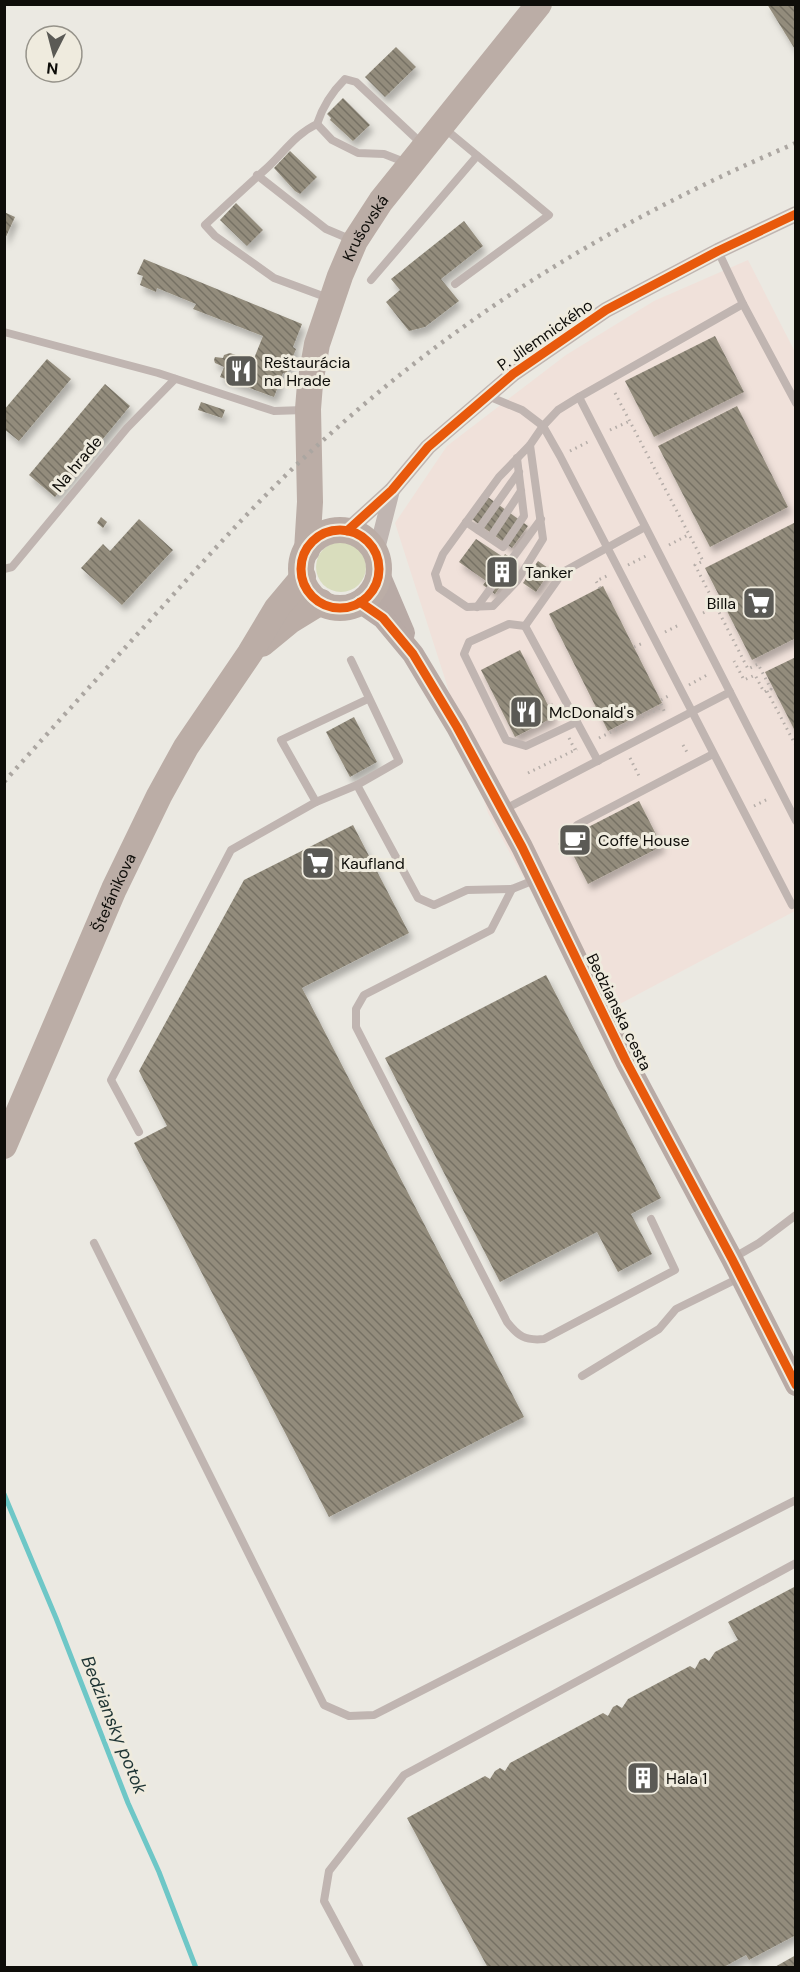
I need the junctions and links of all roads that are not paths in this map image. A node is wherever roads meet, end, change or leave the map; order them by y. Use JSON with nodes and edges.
{"nodes":[{"id":1,"x":539,"y":4,"type":"edge"},
{"id":2,"x":317,"y":124,"type":"junction"},
{"id":3,"x":441,"y":126,"type":"junction"},
{"id":4,"x":417,"y":155,"type":"junction"},
{"id":5,"x":477,"y":156,"type":"junction"},
{"id":6,"x":257,"y":175,"type":"junction"},
{"id":7,"x":795,"y":214,"type":"edge"},
{"id":8,"x":355,"y":241,"type":"junction"},
{"id":9,"x":718,"y":251,"type":"junction"},
{"id":10,"x":371,"y":280,"type":"dead end"},
{"id":11,"x":455,"y":284,"type":"dead end"},
{"id":12,"x":331,"y":299,"type":"junction"},
{"id":13,"x":743,"y":304,"type":"junction"},
{"id":14,"x":4,"y":332,"type":"edge"},
{"id":15,"x":175,"y":379,"type":"junction"},
{"id":16,"x":488,"y":396,"type":"junction"},
{"id":17,"x":579,"y":397,"type":"junction"},
{"id":18,"x":795,"y":403,"type":"edge"},
{"id":19,"x":308,"y":410,"type":"junction"},
{"id":20,"x":543,"y":426,"type":"junction"},
{"id":21,"x":530,"y":445,"type":"junction"},
{"id":22,"x":517,"y":458,"type":"junction"},
{"id":23,"x":519,"y":472,"type":"junction"},
{"id":24,"x":392,"y":490,"type":"junction"},
{"id":25,"x":521,"y":491,"type":"junction"},
{"id":26,"x":310,"y":502,"type":"junction"},
{"id":27,"x":541,"y":519,"type":"junction"},
{"id":28,"x":466,"y":522,"type":"junction"},
{"id":29,"x":645,"y":527,"type":"junction"},
{"id":30,"x":478,"y":530,"type":"junction"},
{"id":31,"x":339,"y":531,"type":"junction"},
{"id":32,"x":490,"y":538,"type":"junction"},
{"id":33,"x":607,"y":547,"type":"junction"},
{"id":34,"x":307,"y":550,"type":"junction"},
{"id":35,"x":377,"y":563,"type":"junction"},
{"id":36,"x":4,"y":569,"type":"edge"},
{"id":37,"x":303,"y":577,"type":"junction"},
{"id":38,"x":321,"y":602,"type":"junction"},
{"id":39,"x":360,"y":602,"type":"junction"},
{"id":40,"x":477,"y":607,"type":"junction"},
{"id":41,"x":525,"y":626,"type":"junction"},
{"id":42,"x":250,"y":653,"type":"junction"},
{"id":43,"x":413,"y":654,"type":"junction"},
{"id":44,"x":351,"y":660,"type":"dead end"},
{"id":45,"x":730,"y":692,"type":"junction"},
{"id":46,"x":369,"y":699,"type":"junction"},
{"id":47,"x":692,"y":712,"type":"junction"},
{"id":48,"x":577,"y":722,"type":"junction"},
{"id":49,"x":713,"y":754,"type":"junction"},
{"id":50,"x":598,"y":761,"type":"junction"},
{"id":51,"x":357,"y":785,"type":"junction"},
{"id":52,"x":316,"y":802,"type":"junction"},
{"id":53,"x":502,"y":810,"type":"junction"},
{"id":54,"x":795,"y":821,"type":"edge"},
{"id":55,"x":577,"y":825,"type":"dead end"},
{"id":56,"x":538,"y":879,"type":"junction"},
{"id":57,"x":512,"y":889,"type":"junction"},
{"id":58,"x":795,"y":903,"type":"edge"},
{"id":59,"x":140,"y":1132,"type":"dead end"},
{"id":60,"x":4,"y":1146,"type":"edge"},
{"id":61,"x":795,"y":1215,"type":"edge"},
{"id":62,"x":651,"y":1219,"type":"dead end"},
{"id":63,"x":94,"y":1243,"type":"dead end"},
{"id":64,"x":737,"y":1268,"type":"junction"},
{"id":65,"x":582,"y":1376,"type":"dead end"},
{"id":66,"x":795,"y":1385,"type":"edge"},
{"id":67,"x":795,"y":1500,"type":"edge"},
{"id":68,"x":795,"y":1563,"type":"edge"},
{"id":69,"x":360,"y":1968,"type":"edge"}],
"edges":[{"from":1,"to":3,"type":"main road","name":"Krušovská"},
{"from":2,"to":4,"type":"lane"},
{"from":2,"to":4,"type":"lane"},
{"from":2,"to":6,"type":"lane"},
{"from":3,"to":4,"type":"main road","name":"Krušovská"},
{"from":3,"to":5,"type":"lane"},
{"from":4,"to":8,"type":"main road","name":"Krušovská"},
{"from":5,"to":10,"type":"lane"},
{"from":5,"to":11,"type":"lane"},
{"from":6,"to":8,"type":"lane"},
{"from":6,"to":12,"type":"lane"},
{"from":7,"to":9,"type":"street","name":"P. Jilemnického"},
{"from":8,"to":12,"type":"main road","name":"Krušovská"},
{"from":9,"to":13,"type":"lane"},
{"from":9,"to":16,"type":"street","name":"P. Jilemnického"},
{"from":12,"to":19,"type":"main road","name":"Krušovská"},
{"from":13,"to":17,"type":"lane"},
{"from":13,"to":18,"type":"lane"},
{"from":14,"to":15,"type":"lane"},
{"from":15,"to":19,"type":"lane"},
{"from":15,"to":36,"type":"lane","name":"Na hrade"},
{"from":16,"to":20,"type":"lane"},
{"from":16,"to":24,"type":"street","name":"P. Jilemnického"},
{"from":17,"to":20,"type":"lane"},
{"from":17,"to":29,"type":"lane"},
{"from":19,"to":26,"type":"main road","name":"Krušovská"},
{"from":20,"to":21,"type":"lane"},
{"from":20,"to":33,"type":"lane"},
{"from":21,"to":22,"type":"lane"},
{"from":21,"to":27,"type":"lane"},
{"from":22,"to":23,"type":"lane"},
{"from":22,"to":28,"type":"lane"},
{"from":23,"to":25,"type":"lane"},
{"from":23,"to":30,"type":"lane"},
{"from":24,"to":31,"type":"street","name":"P. Jilemnického"},
{"from":24,"to":35,"type":"street","name":"P. Jilemnického"},
{"from":25,"to":32,"type":"lane"},
{"from":25,"to":32,"type":"lane"},
{"from":26,"to":31,"type":"main road"},
{"from":26,"to":34,"type":"main road","name":"Krušovská"},
{"from":27,"to":40,"type":"lane"},
{"from":27,"to":40,"type":"lane"},
{"from":28,"to":30,"type":"lane"},
{"from":28,"to":40,"type":"lane"},
{"from":29,"to":33,"type":"lane"},
{"from":29,"to":45,"type":"lane"},
{"from":30,"to":32,"type":"lane"},
{"from":31,"to":34,"type":"main road"},
{"from":31,"to":35,"type":"main road"},
{"from":33,"to":41,"type":"lane"},
{"from":33,"to":47,"type":"lane"},
{"from":34,"to":37,"type":"main road"},
{"from":35,"to":39,"type":"main road"},
{"from":35,"to":43,"type":"street","name":"Bedzianska cesta"},
{"from":37,"to":38,"type":"main road"},
{"from":37,"to":42,"type":"main road"},
{"from":38,"to":39,"type":"main road"},
{"from":38,"to":42,"type":"main road"},
{"from":39,"to":43,"type":"street","name":"Bedzianska cesta"},
{"from":41,"to":48,"type":"lane"},
{"from":41,"to":48,"type":"lane"},
{"from":42,"to":60,"type":"main road","name":"Štefánikova"},
{"from":43,"to":53,"type":"street","name":"Bedzianska cesta"},
{"from":44,"to":46,"type":"lane"},
{"from":45,"to":47,"type":"lane"},
{"from":45,"to":54,"type":"lane"},
{"from":46,"to":51,"type":"lane"},
{"from":46,"to":52,"type":"lane"},
{"from":47,"to":49,"type":"lane"},
{"from":47,"to":50,"type":"lane"},
{"from":48,"to":50,"type":"lane"},
{"from":49,"to":55,"type":"lane"},
{"from":49,"to":58,"type":"lane"},
{"from":50,"to":53,"type":"lane"},
{"from":51,"to":52,"type":"lane"},
{"from":51,"to":57,"type":"lane"},
{"from":52,"to":59,"type":"lane"},
{"from":53,"to":56,"type":"street","name":"Bedzianska cesta"},
{"from":56,"to":57,"type":"lane"},
{"from":56,"to":64,"type":"street","name":"Bedzianska cesta"},
{"from":57,"to":62,"type":"lane"},
{"from":61,"to":64,"type":"lane"},
{"from":63,"to":67,"type":"lane"},
{"from":64,"to":65,"type":"lane"},
{"from":64,"to":66,"type":"street","name":"Bedzianska cesta"},
{"from":68,"to":69,"type":"lane"}]}
